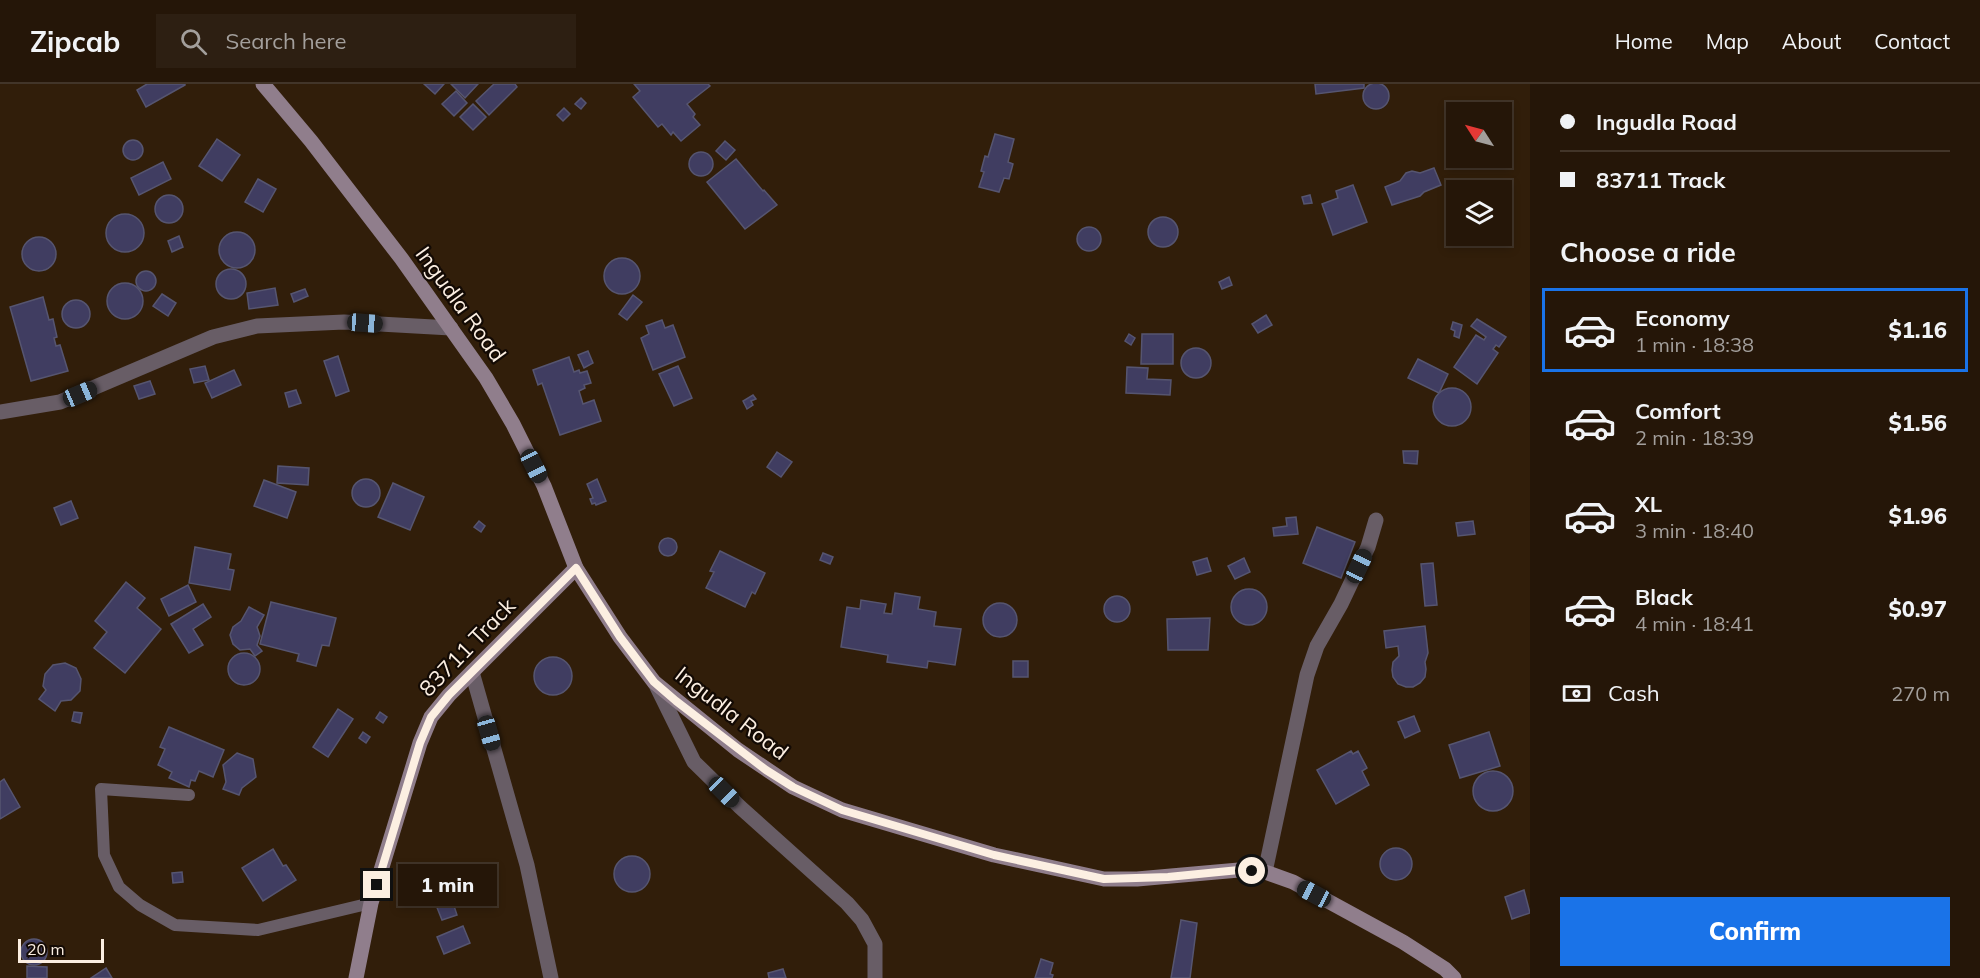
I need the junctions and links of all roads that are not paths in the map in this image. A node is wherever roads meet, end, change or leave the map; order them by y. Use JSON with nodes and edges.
{"nodes":[{"id":1,"x":263,"y":84,"type":"edge"},
{"id":2,"x":451,"y":328,"type":"junction"},
{"id":3,"x":0,"y":412,"type":"edge"},
{"id":4,"x":1376,"y":520,"type":"dead end"},
{"id":5,"x":576,"y":568,"type":"junction"},
{"id":6,"x":472,"y":672,"type":"junction"},
{"id":7,"x":654,"y":682,"type":"junction"},
{"id":8,"x":189,"y":795,"type":"dead end"},
{"id":9,"x":1265,"y":872,"type":"junction"},
{"id":10,"x":371,"y":903,"type":"junction"},
{"id":11,"x":356,"y":978,"type":"edge"},
{"id":12,"x":551,"y":978,"type":"edge"},
{"id":13,"x":875,"y":978,"type":"edge"},
{"id":14,"x":1454,"y":978,"type":"edge"}],
"edges":[{"from":1,"to":2,"type":"street","name":"Ingudla Road"},
{"from":2,"to":3,"type":"street"},
{"from":2,"to":5,"type":"street","name":"Ingudla Road"},
{"from":4,"to":9,"type":"street"},
{"from":5,"to":6,"type":"street","name":"83711 Track"},
{"from":5,"to":7,"type":"street","name":"Ingudla Road"},
{"from":6,"to":10,"type":"street","name":"83711 Track"},
{"from":6,"to":12,"type":"street"},
{"from":7,"to":9,"type":"street","name":"Ingudla Road"},
{"from":7,"to":13,"type":"street"},
{"from":8,"to":10,"type":"lane"},
{"from":9,"to":14,"type":"street","name":"Ingudla Road"},
{"from":10,"to":11,"type":"street","name":"83711 Track"}]}
